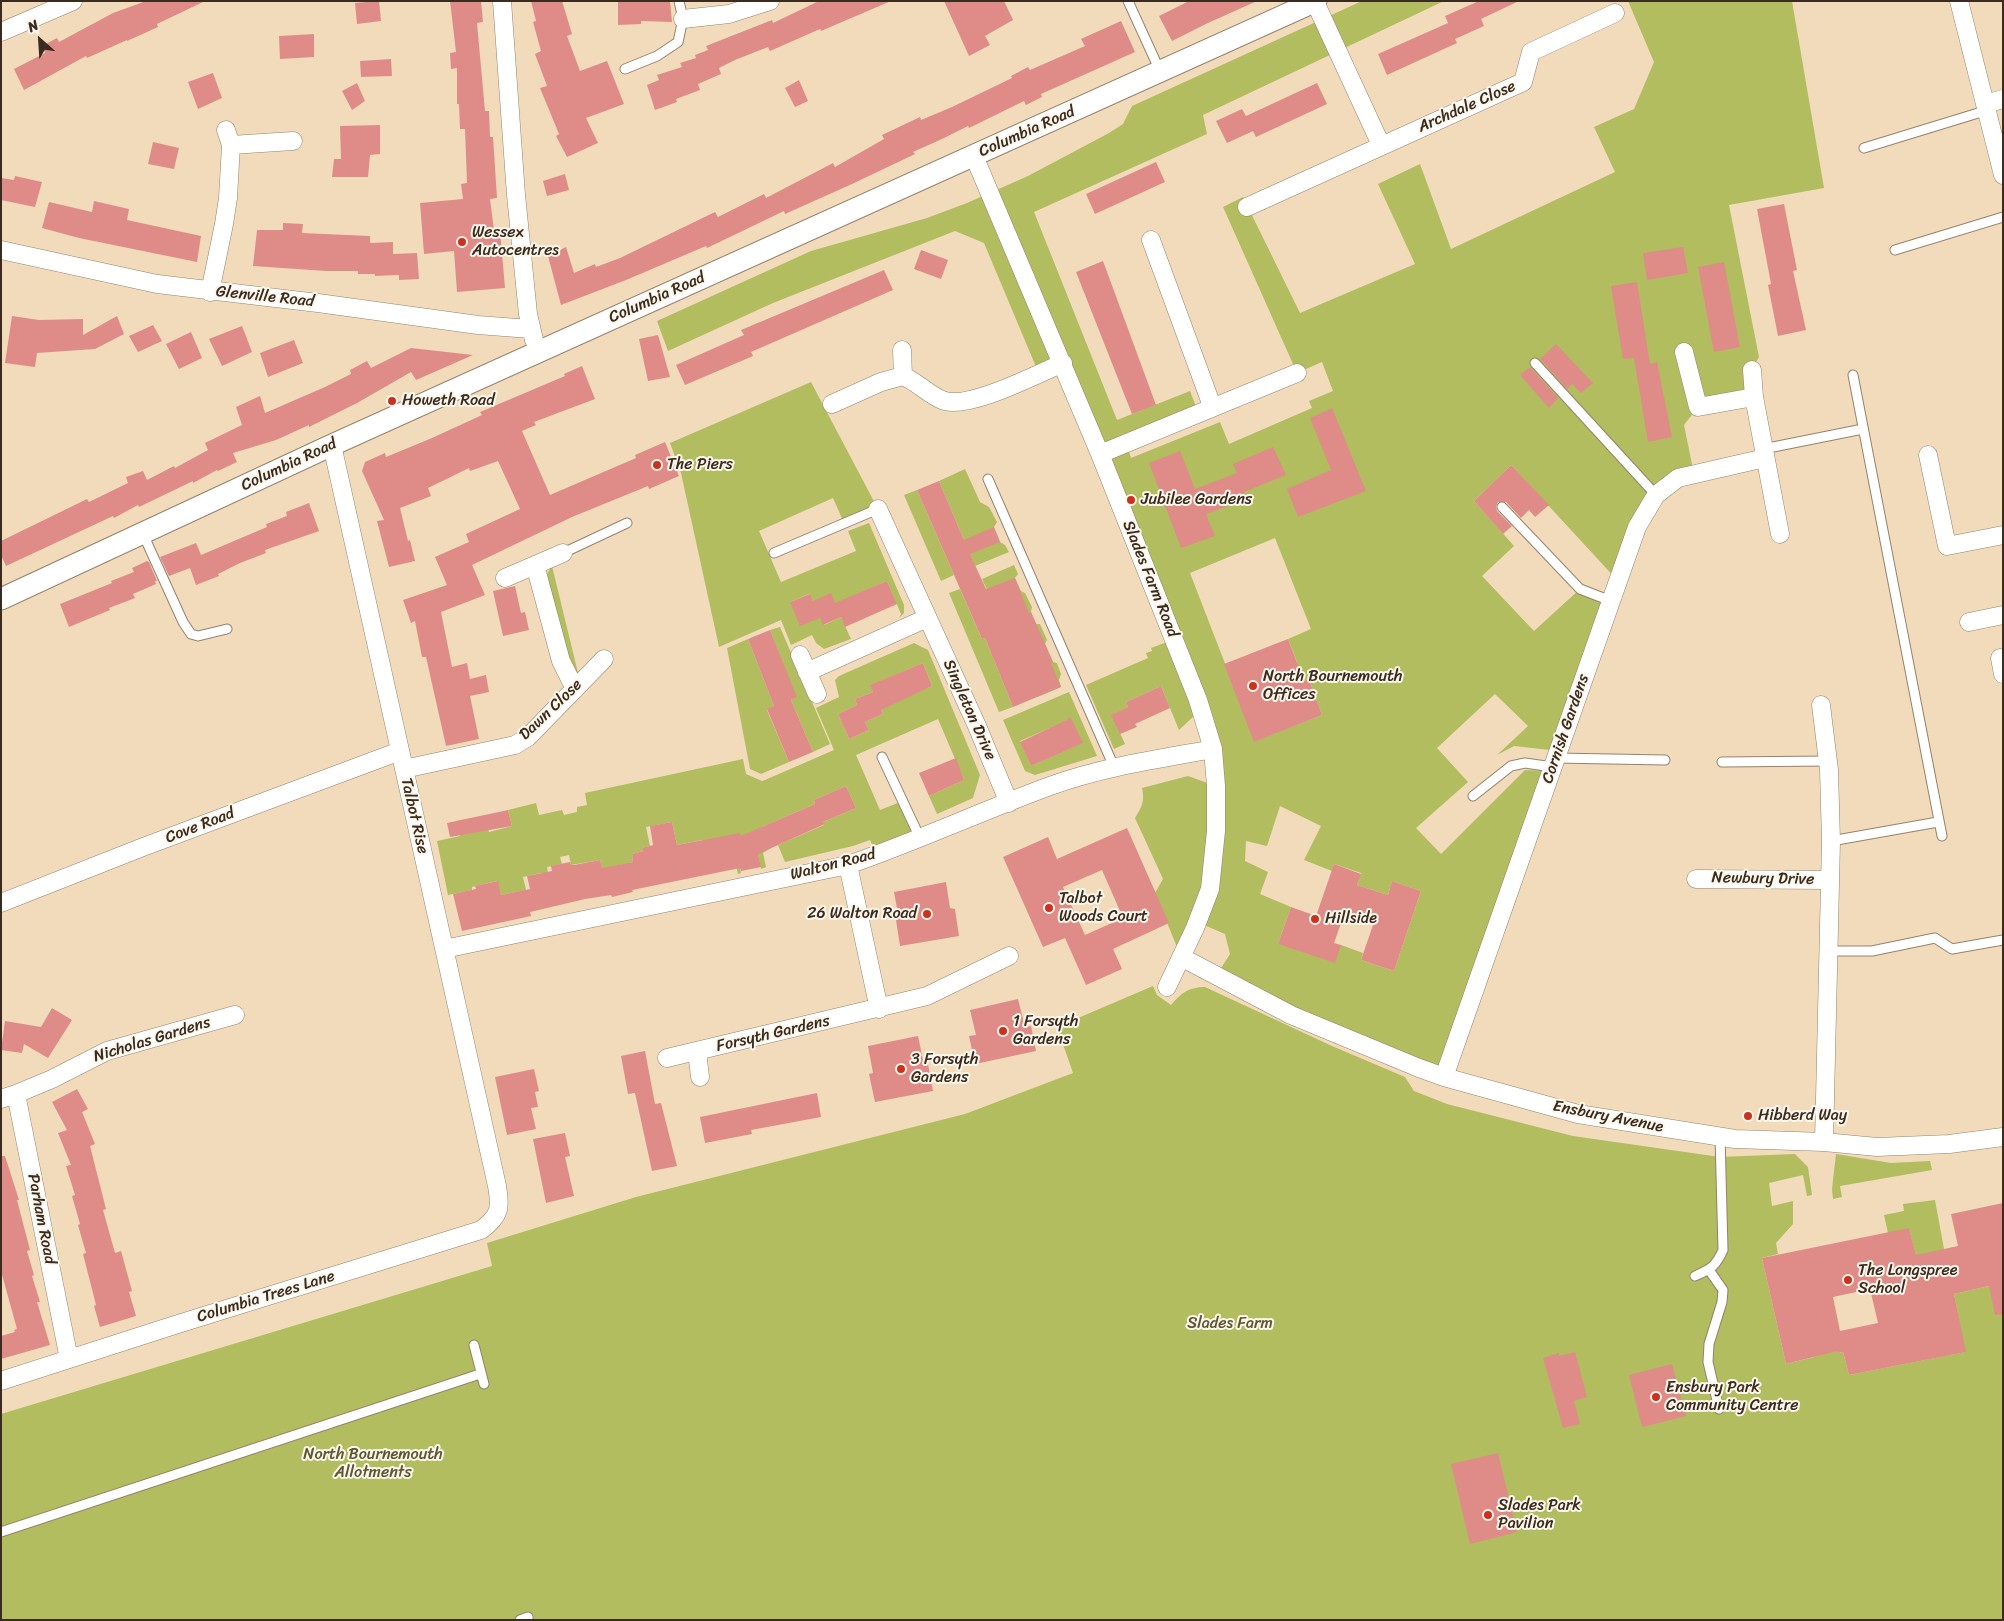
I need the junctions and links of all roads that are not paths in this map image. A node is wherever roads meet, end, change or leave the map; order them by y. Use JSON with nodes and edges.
{"nodes":[{"id":1,"x":73,"y":1,"type":"edge"},
{"id":2,"x":502,"y":1,"type":"edge"},
{"id":3,"x":679,"y":1,"type":"edge"},
{"id":4,"x":770,"y":1,"type":"edge"},
{"id":5,"x":1128,"y":1,"type":"edge"},
{"id":6,"x":1315,"y":1,"type":"edge"},
{"id":7,"x":1959,"y":1,"type":"edge"},
{"id":8,"x":1615,"y":13,"type":"dead end"},
{"id":9,"x":683,"y":19,"type":"junction"},
{"id":10,"x":1,"y":32,"type":"edge"},
{"id":11,"x":625,"y":69,"type":"dead end"},
{"id":12,"x":1160,"y":72,"type":"junction"},
{"id":13,"x":1992,"y":104,"type":"edge"},
{"id":14,"x":293,"y":141,"type":"dead end"},
{"id":15,"x":1381,"y":145,"type":"junction"},
{"id":16,"x":1864,"y":148,"type":"dead end"},
{"id":17,"x":974,"y":156,"type":"junction"},
{"id":18,"x":2003,"y":175,"type":"edge"},
{"id":19,"x":1247,"y":207,"type":"dead end"},
{"id":20,"x":2003,"y":217,"type":"edge"},
{"id":21,"x":1151,"y":240,"type":"dead end"},
{"id":22,"x":1,"y":250,"type":"edge"},
{"id":23,"x":1895,"y":250,"type":"dead end"},
{"id":24,"x":210,"y":292,"type":"junction"},
{"id":25,"x":530,"y":329,"type":"junction"},
{"id":26,"x":902,"y":350,"type":"dead end"},
{"id":27,"x":538,"y":352,"type":"junction"},
{"id":28,"x":1684,"y":352,"type":"dead end"},
{"id":29,"x":1062,"y":363,"type":"junction"},
{"id":30,"x":1535,"y":363,"type":"dead end"},
{"id":31,"x":1752,"y":370,"type":"dead end"},
{"id":32,"x":1297,"y":373,"type":"dead end"},
{"id":33,"x":1853,"y":375,"type":"dead end"},
{"id":34,"x":903,"y":376,"type":"junction"},
{"id":35,"x":1754,"y":397,"type":"junction"},
{"id":36,"x":832,"y":404,"type":"dead end"},
{"id":37,"x":1212,"y":406,"type":"junction"},
{"id":38,"x":1863,"y":429,"type":"junction"},
{"id":39,"x":332,"y":445,"type":"junction"},
{"id":40,"x":1100,"y":454,"type":"junction"},
{"id":41,"x":1764,"y":454,"type":"junction"},
{"id":42,"x":1928,"y":455,"type":"dead end"},
{"id":43,"x":988,"y":478,"type":"dead end"},
{"id":44,"x":1656,"y":495,"type":"junction"},
{"id":45,"x":1502,"y":507,"type":"dead end"},
{"id":46,"x":878,"y":508,"type":"joint"},
{"id":47,"x":627,"y":523,"type":"dead end"},
{"id":48,"x":143,"y":533,"type":"junction"},
{"id":49,"x":1780,"y":534,"type":"dead end"},
{"id":50,"x":2003,"y":535,"type":"edge"},
{"id":51,"x":563,"y":553,"type":"joint"},
{"id":52,"x":774,"y":553,"type":"dead end"},
{"id":53,"x":534,"y":565,"type":"junction"},
{"id":54,"x":505,"y":578,"type":"dead end"},
{"id":55,"x":1,"y":599,"type":"edge"},
{"id":56,"x":1611,"y":601,"type":"junction"},
{"id":57,"x":2003,"y":615,"type":"edge"},
{"id":58,"x":927,"y":618,"type":"junction"},
{"id":59,"x":1969,"y":622,"type":"dead end"},
{"id":60,"x":227,"y":628,"type":"dead end"},
{"id":61,"x":800,"y":655,"type":"dead end"},
{"id":62,"x":604,"y":659,"type":"dead end"},
{"id":63,"x":807,"y":672,"type":"junction"},
{"id":64,"x":575,"y":688,"type":"junction"},
{"id":65,"x":817,"y":694,"type":"dead end"},
{"id":66,"x":1821,"y":705,"type":"dead end"},
{"id":67,"x":1213,"y":749,"type":"junction"},
{"id":68,"x":400,"y":751,"type":"junction"},
{"id":69,"x":882,"y":757,"type":"dead end"},
{"id":70,"x":1665,"y":760,"type":"dead end"},
{"id":71,"x":1828,"y":761,"type":"junction"},
{"id":72,"x":1555,"y":762,"type":"junction"},
{"id":73,"x":1722,"y":762,"type":"dead end"},
{"id":74,"x":1114,"y":767,"type":"junction"},
{"id":75,"x":404,"y":769,"type":"junction"},
{"id":76,"x":1473,"y":796,"type":"dead end"},
{"id":77,"x":1009,"y":803,"type":"junction"},
{"id":78,"x":1938,"y":822,"type":"junction"},
{"id":79,"x":1942,"y":836,"type":"dead end"},
{"id":80,"x":920,"y":838,"type":"junction"},
{"id":81,"x":1831,"y":841,"type":"junction"},
{"id":82,"x":848,"y":864,"type":"junction"},
{"id":83,"x":1696,"y":879,"type":"dead end"},
{"id":84,"x":1830,"y":880,"type":"junction"},
{"id":85,"x":1,"y":903,"type":"edge"},
{"id":86,"x":2003,"y":940,"type":"edge"},
{"id":87,"x":444,"y":949,"type":"junction"},
{"id":88,"x":1829,"y":951,"type":"junction"},
{"id":89,"x":1009,"y":956,"type":"dead end"},
{"id":90,"x":1182,"y":957,"type":"junction"},
{"id":91,"x":1167,"y":987,"type":"dead end"},
{"id":92,"x":880,"y":1009,"type":"junction"},
{"id":93,"x":234,"y":1015,"type":"dead end"},
{"id":94,"x":697,"y":1051,"type":"junction"},
{"id":95,"x":666,"y":1058,"type":"dead end"},
{"id":96,"x":700,"y":1077,"type":"dead end"},
{"id":97,"x":1444,"y":1077,"type":"junction"},
{"id":98,"x":8,"y":1096,"type":"edge"},
{"id":99,"x":1720,"y":1136,"type":"junction"},
{"id":100,"x":2003,"y":1137,"type":"edge"},
{"id":101,"x":1824,"y":1142,"type":"junction"},
{"id":102,"x":497,"y":1186,"type":"joint"},
{"id":103,"x":1709,"y":1270,"type":"junction"},
{"id":104,"x":1695,"y":1276,"type":"dead end"},
{"id":105,"x":474,"y":1345,"type":"dead end"},
{"id":106,"x":70,"y":1359,"type":"junction"},
{"id":107,"x":480,"y":1374,"type":"junction"},
{"id":108,"x":1,"y":1381,"type":"edge"},
{"id":109,"x":484,"y":1384,"type":"dead end"},
{"id":110,"x":1719,"y":1409,"type":"dead end"},
{"id":111,"x":1,"y":1532,"type":"edge"},
{"id":112,"x":520,"y":1620,"type":"edge"},
{"id":113,"x":528,"y":1620,"type":"edge"}],
"edges":[{"from":1,"to":10,"type":"street"},
{"from":2,"to":25,"type":"street"},
{"from":3,"to":9,"type":"lane"},
{"from":4,"to":9,"type":"street"},
{"from":5,"to":12,"type":"lane"},
{"from":6,"to":12,"type":"street","name":"Columbia Road"},
{"from":6,"to":15,"type":"street"},
{"from":7,"to":13,"type":"street"},
{"from":8,"to":15,"type":"street","name":"Archdale Close"},
{"from":9,"to":11,"type":"lane"},
{"from":12,"to":17,"type":"street","name":"Columbia Road"},
{"from":13,"to":16,"type":"lane"},
{"from":13,"to":18,"type":"street"},
{"from":14,"to":24,"type":"street"},
{"from":15,"to":19,"type":"street","name":"Archdale Close"},
{"from":17,"to":27,"type":"street","name":"Columbia Road"},
{"from":17,"to":29,"type":"street","name":"Slades Farm Road"},
{"from":20,"to":23,"type":"lane"},
{"from":21,"to":37,"type":"street"},
{"from":22,"to":24,"type":"street","name":"Glenville Road"},
{"from":24,"to":25,"type":"street","name":"Glenville Road"},
{"from":25,"to":27,"type":"street"},
{"from":26,"to":34,"type":"street"},
{"from":27,"to":39,"type":"street","name":"Columbia Road"},
{"from":28,"to":35,"type":"street"},
{"from":29,"to":34,"type":"street"},
{"from":29,"to":40,"type":"street","name":"Slades Farm Road"},
{"from":30,"to":44,"type":"lane"},
{"from":31,"to":35,"type":"street"},
{"from":32,"to":37,"type":"street"},
{"from":33,"to":38,"type":"lane"},
{"from":34,"to":36,"type":"street"},
{"from":35,"to":41,"type":"street"},
{"from":37,"to":40,"type":"street"},
{"from":38,"to":41,"type":"lane"},
{"from":38,"to":78,"type":"lane"},
{"from":39,"to":48,"type":"street","name":"Columbia Road"},
{"from":39,"to":68,"type":"street","name":"Talbot Rise"},
{"from":40,"to":67,"type":"street","name":"Slades Farm Road"},
{"from":41,"to":44,"type":"street","name":"Cornish Gardens"},
{"from":41,"to":49,"type":"street"},
{"from":42,"to":50,"type":"street"},
{"from":43,"to":74,"type":"lane"},
{"from":44,"to":56,"type":"street","name":"Cornish Gardens"},
{"from":45,"to":56,"type":"lane"},
{"from":46,"to":52,"type":"lane"},
{"from":46,"to":58,"type":"street","name":"Singleton Drive"},
{"from":47,"to":51,"type":"lane"},
{"from":48,"to":55,"type":"street","name":"Columbia Road"},
{"from":48,"to":60,"type":"lane"},
{"from":51,"to":53,"type":"street"},
{"from":53,"to":54,"type":"street"},
{"from":53,"to":64,"type":"street"},
{"from":56,"to":72,"type":"street","name":"Cornish Gardens"},
{"from":57,"to":59,"type":"street"},
{"from":58,"to":63,"type":"street"},
{"from":58,"to":77,"type":"street","name":"Singleton Drive"},
{"from":61,"to":63,"type":"street"},
{"from":62,"to":64,"type":"street","name":"Dawn Close"},
{"from":63,"to":65,"type":"street"},
{"from":64,"to":75,"type":"street","name":"Dawn Close"},
{"from":66,"to":71,"type":"street"},
{"from":67,"to":74,"type":"street","name":"Walton Road"},
{"from":67,"to":90,"type":"street","name":"Slades Farm Road"},
{"from":68,"to":75,"type":"street","name":"Talbot Rise"},
{"from":68,"to":85,"type":"street","name":"Cove Road"},
{"from":69,"to":80,"type":"lane"},
{"from":70,"to":72,"type":"lane"},
{"from":71,"to":73,"type":"lane"},
{"from":71,"to":81,"type":"street"},
{"from":72,"to":76,"type":"lane"},
{"from":72,"to":97,"type":"street","name":"Cornish Gardens"},
{"from":74,"to":77,"type":"street","name":"Walton Road"},
{"from":75,"to":87,"type":"street","name":"Talbot Rise"},
{"from":77,"to":80,"type":"street","name":"Walton Road"},
{"from":78,"to":79,"type":"lane"},
{"from":78,"to":81,"type":"lane"},
{"from":80,"to":82,"type":"street","name":"Walton Road"},
{"from":81,"to":84,"type":"street"},
{"from":82,"to":87,"type":"street","name":"Walton Road"},
{"from":82,"to":92,"type":"street"},
{"from":83,"to":84,"type":"street","name":"Newbury Drive"},
{"from":84,"to":88,"type":"street"},
{"from":86,"to":88,"type":"lane"},
{"from":87,"to":102,"type":"street","name":"Talbot Rise"},
{"from":88,"to":101,"type":"street"},
{"from":89,"to":92,"type":"street","name":"Forsyth Gardens"},
{"from":90,"to":91,"type":"street","name":"Slades Farm Road"},
{"from":90,"to":97,"type":"street","name":"Ensbury Avenue"},
{"from":92,"to":94,"type":"street","name":"Forsyth Gardens"},
{"from":93,"to":98,"type":"street","name":"Nicholas Gardens"},
{"from":94,"to":95,"type":"street","name":"Forsyth Gardens"},
{"from":94,"to":96,"type":"street"},
{"from":97,"to":99,"type":"street","name":"Ensbury Avenue"},
{"from":98,"to":106,"type":"street","name":"Parham Road"},
{"from":99,"to":101,"type":"street","name":"Ensbury Avenue"},
{"from":99,"to":103,"type":"lane"},
{"from":100,"to":101,"type":"street","name":"Ensbury Avenue"},
{"from":102,"to":106,"type":"street","name":"Columbia Trees Lane"},
{"from":103,"to":104,"type":"lane"},
{"from":103,"to":110,"type":"lane"},
{"from":105,"to":107,"type":"lane"},
{"from":106,"to":108,"type":"street","name":"Columbia Trees Lane"},
{"from":107,"to":109,"type":"lane"},
{"from":107,"to":111,"type":"lane"},
{"from":112,"to":113,"type":"lane"}]}
